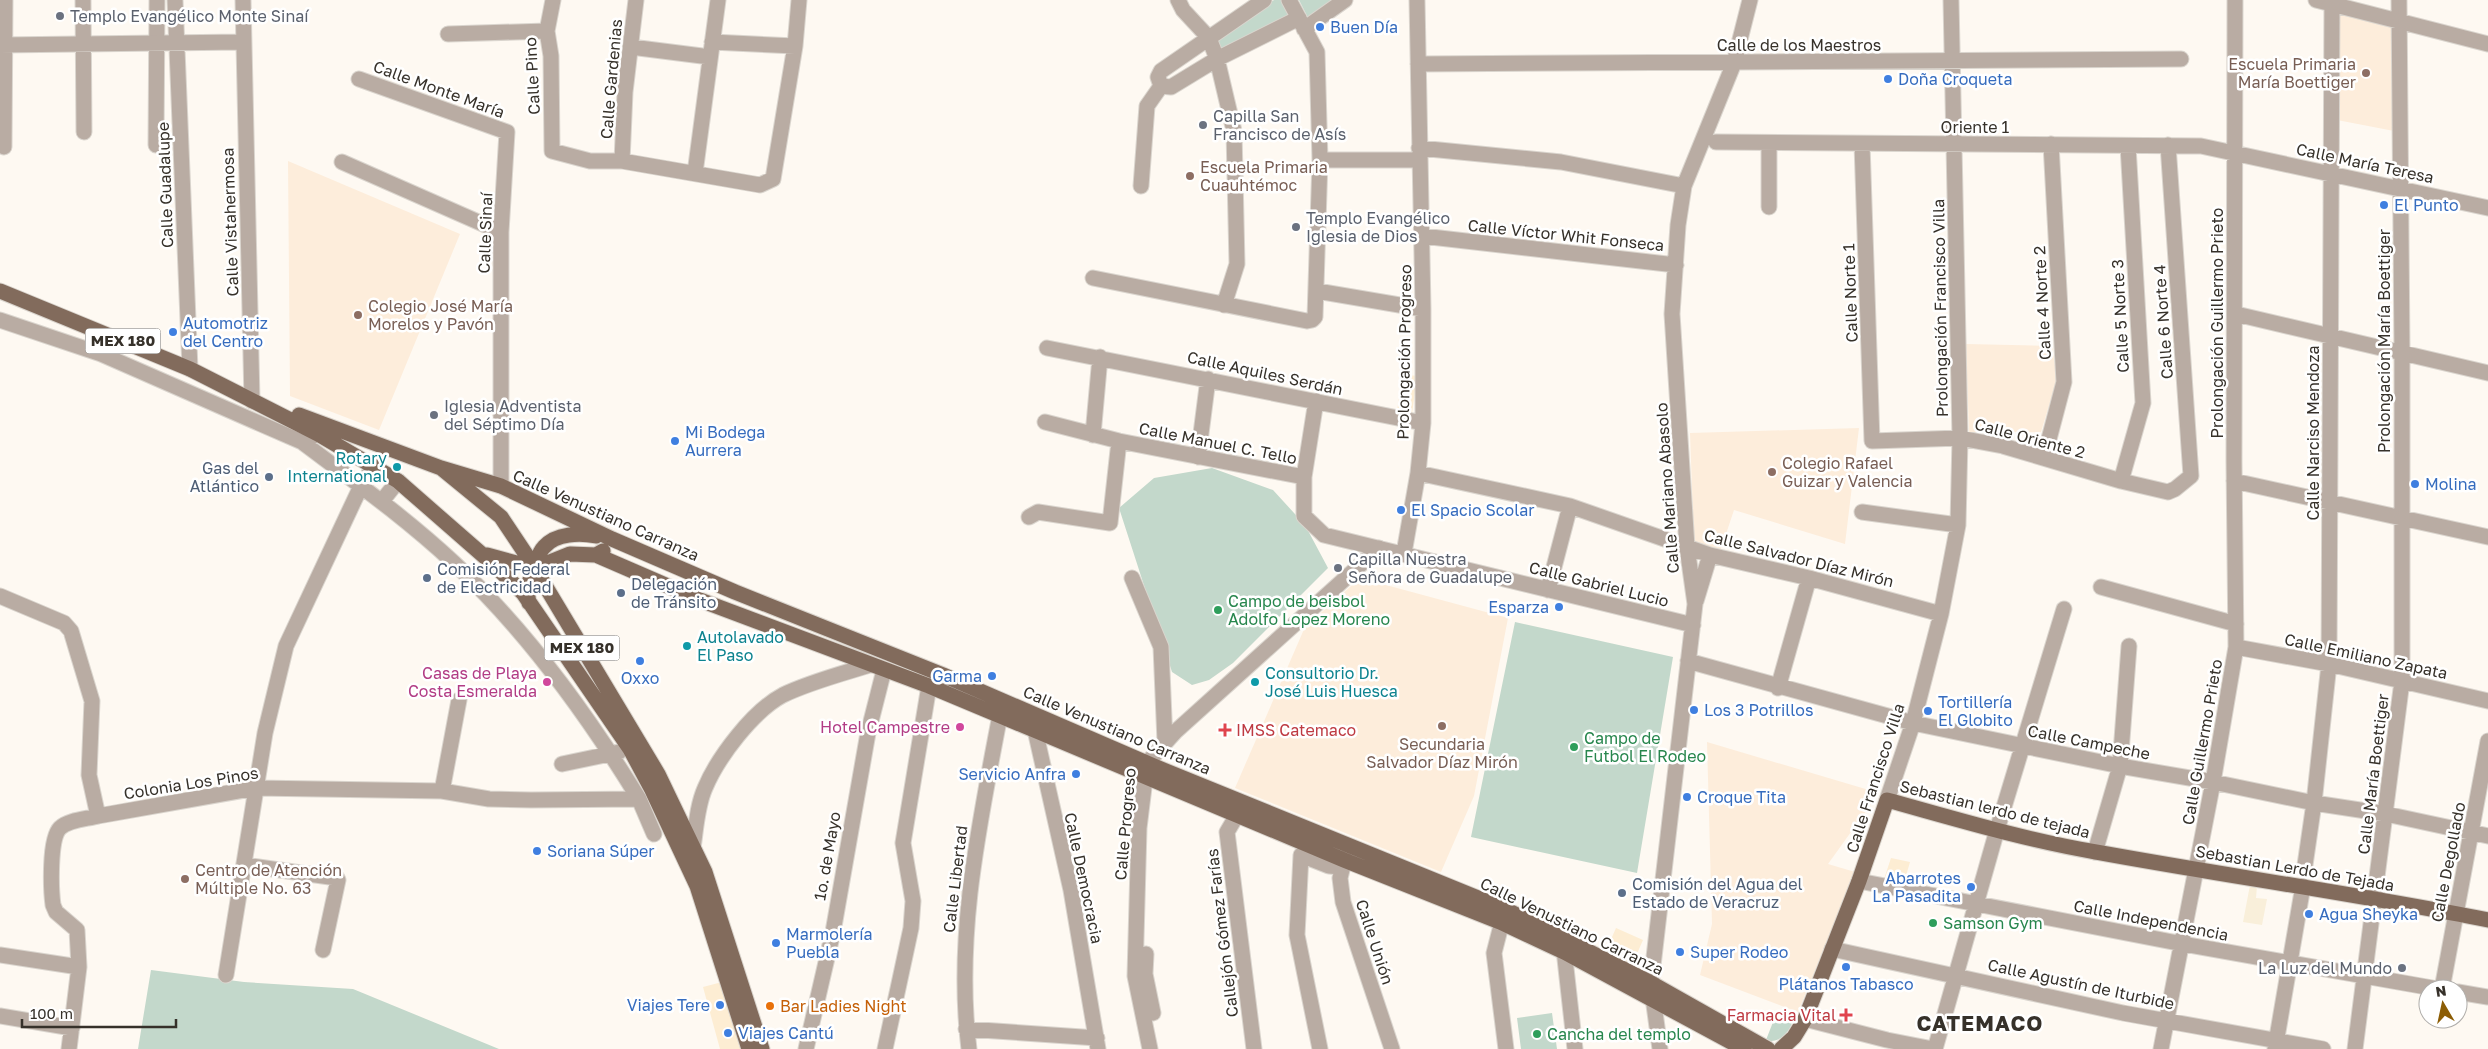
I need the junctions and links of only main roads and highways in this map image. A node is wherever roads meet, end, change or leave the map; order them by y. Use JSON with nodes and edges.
{"nodes":[{"id":1,"x":0,"y":291,"type":"edge"},
{"id":2,"x":249,"y":398,"type":"junction"},
{"id":3,"x":441,"y":468,"type":"junction"},
{"id":4,"x":612,"y":539,"type":"junction"},
{"id":5,"x":481,"y":553,"type":"junction"},
{"id":6,"x":596,"y":554,"type":"junction"},
{"id":7,"x":534,"y":568,"type":"junction"},
{"id":8,"x":529,"y":603,"type":"junction"},
{"id":9,"x":1037,"y":723,"type":"junction"},
{"id":10,"x":635,"y":746,"type":"junction"},
{"id":11,"x":1154,"y":763,"type":"junction"},
{"id":12,"x":1887,"y":800,"type":"joint"},
{"id":13,"x":2095,"y":852,"type":"joint"},
{"id":14,"x":1503,"y":915,"type":"junction"},
{"id":15,"x":2488,"y":920,"type":"edge"},
{"id":16,"x":1564,"y":944,"type":"junction"},
{"id":17,"x":748,"y":1049,"type":"edge"},
{"id":18,"x":762,"y":1049,"type":"edge"},
{"id":19,"x":1744,"y":1049,"type":"edge"},
{"id":20,"x":1768,"y":1049,"type":"edge"},
{"id":21,"x":1781,"y":1049,"type":"edge"}],
"edges":[{"from":1,"to":2,"type":"main road","number":"MEX 180"},
{"from":2,"to":3,"type":"main road","number":"MEX 180"},
{"from":2,"to":5,"type":"main road","number":"MEX 180"},
{"from":3,"to":4,"type":"main road","name":"Calle Venustiano Carranza"},
{"from":3,"to":7,"type":"main road","number":"MEX 180"},
{"from":4,"to":6,"type":"main road"},
{"from":4,"to":7,"type":"main road"},
{"from":4,"to":9,"type":"main road","name":"Calle Venustiano Carranza"},
{"from":5,"to":7,"type":"main road"},
{"from":5,"to":8,"type":"main road","number":"MEX 180"},
{"from":6,"to":7,"type":"main road"},
{"from":6,"to":9,"type":"main road","name":"Calle Venustiano Carranza"},
{"from":7,"to":8,"type":"main road"},
{"from":7,"to":10,"type":"main road","number":"MEX 180"},
{"from":8,"to":10,"type":"main road","number":"MEX 180"},
{"from":9,"to":11,"type":"main road","name":"Calle Venustiano Carranza"},
{"from":10,"to":17,"type":"main road","number":"MEX 180"},
{"from":10,"to":18,"type":"main road","number":"MEX 180"},
{"from":11,"to":14,"type":"main road","name":"Calle Venustiano Carranza"},
{"from":11,"to":14,"type":"main road","name":"Calle Venustiano Carranza"},
{"from":12,"to":13,"type":"main road","name":"Sebastian lerdo de tejada"},
{"from":12,"to":21,"type":"main road","name":"Calle Francisco Villa"},
{"from":13,"to":15,"type":"main road","name":"Sebastian Lerdo de Tejada"},
{"from":14,"to":16,"type":"main road","name":"Calle Venustiano Carranza"},
{"from":16,"to":19,"type":"main road","name":"Calle Venustiano Carranza"},
{"from":16,"to":20,"type":"main road","name":"Calle Venustiano Carranza"}]}
